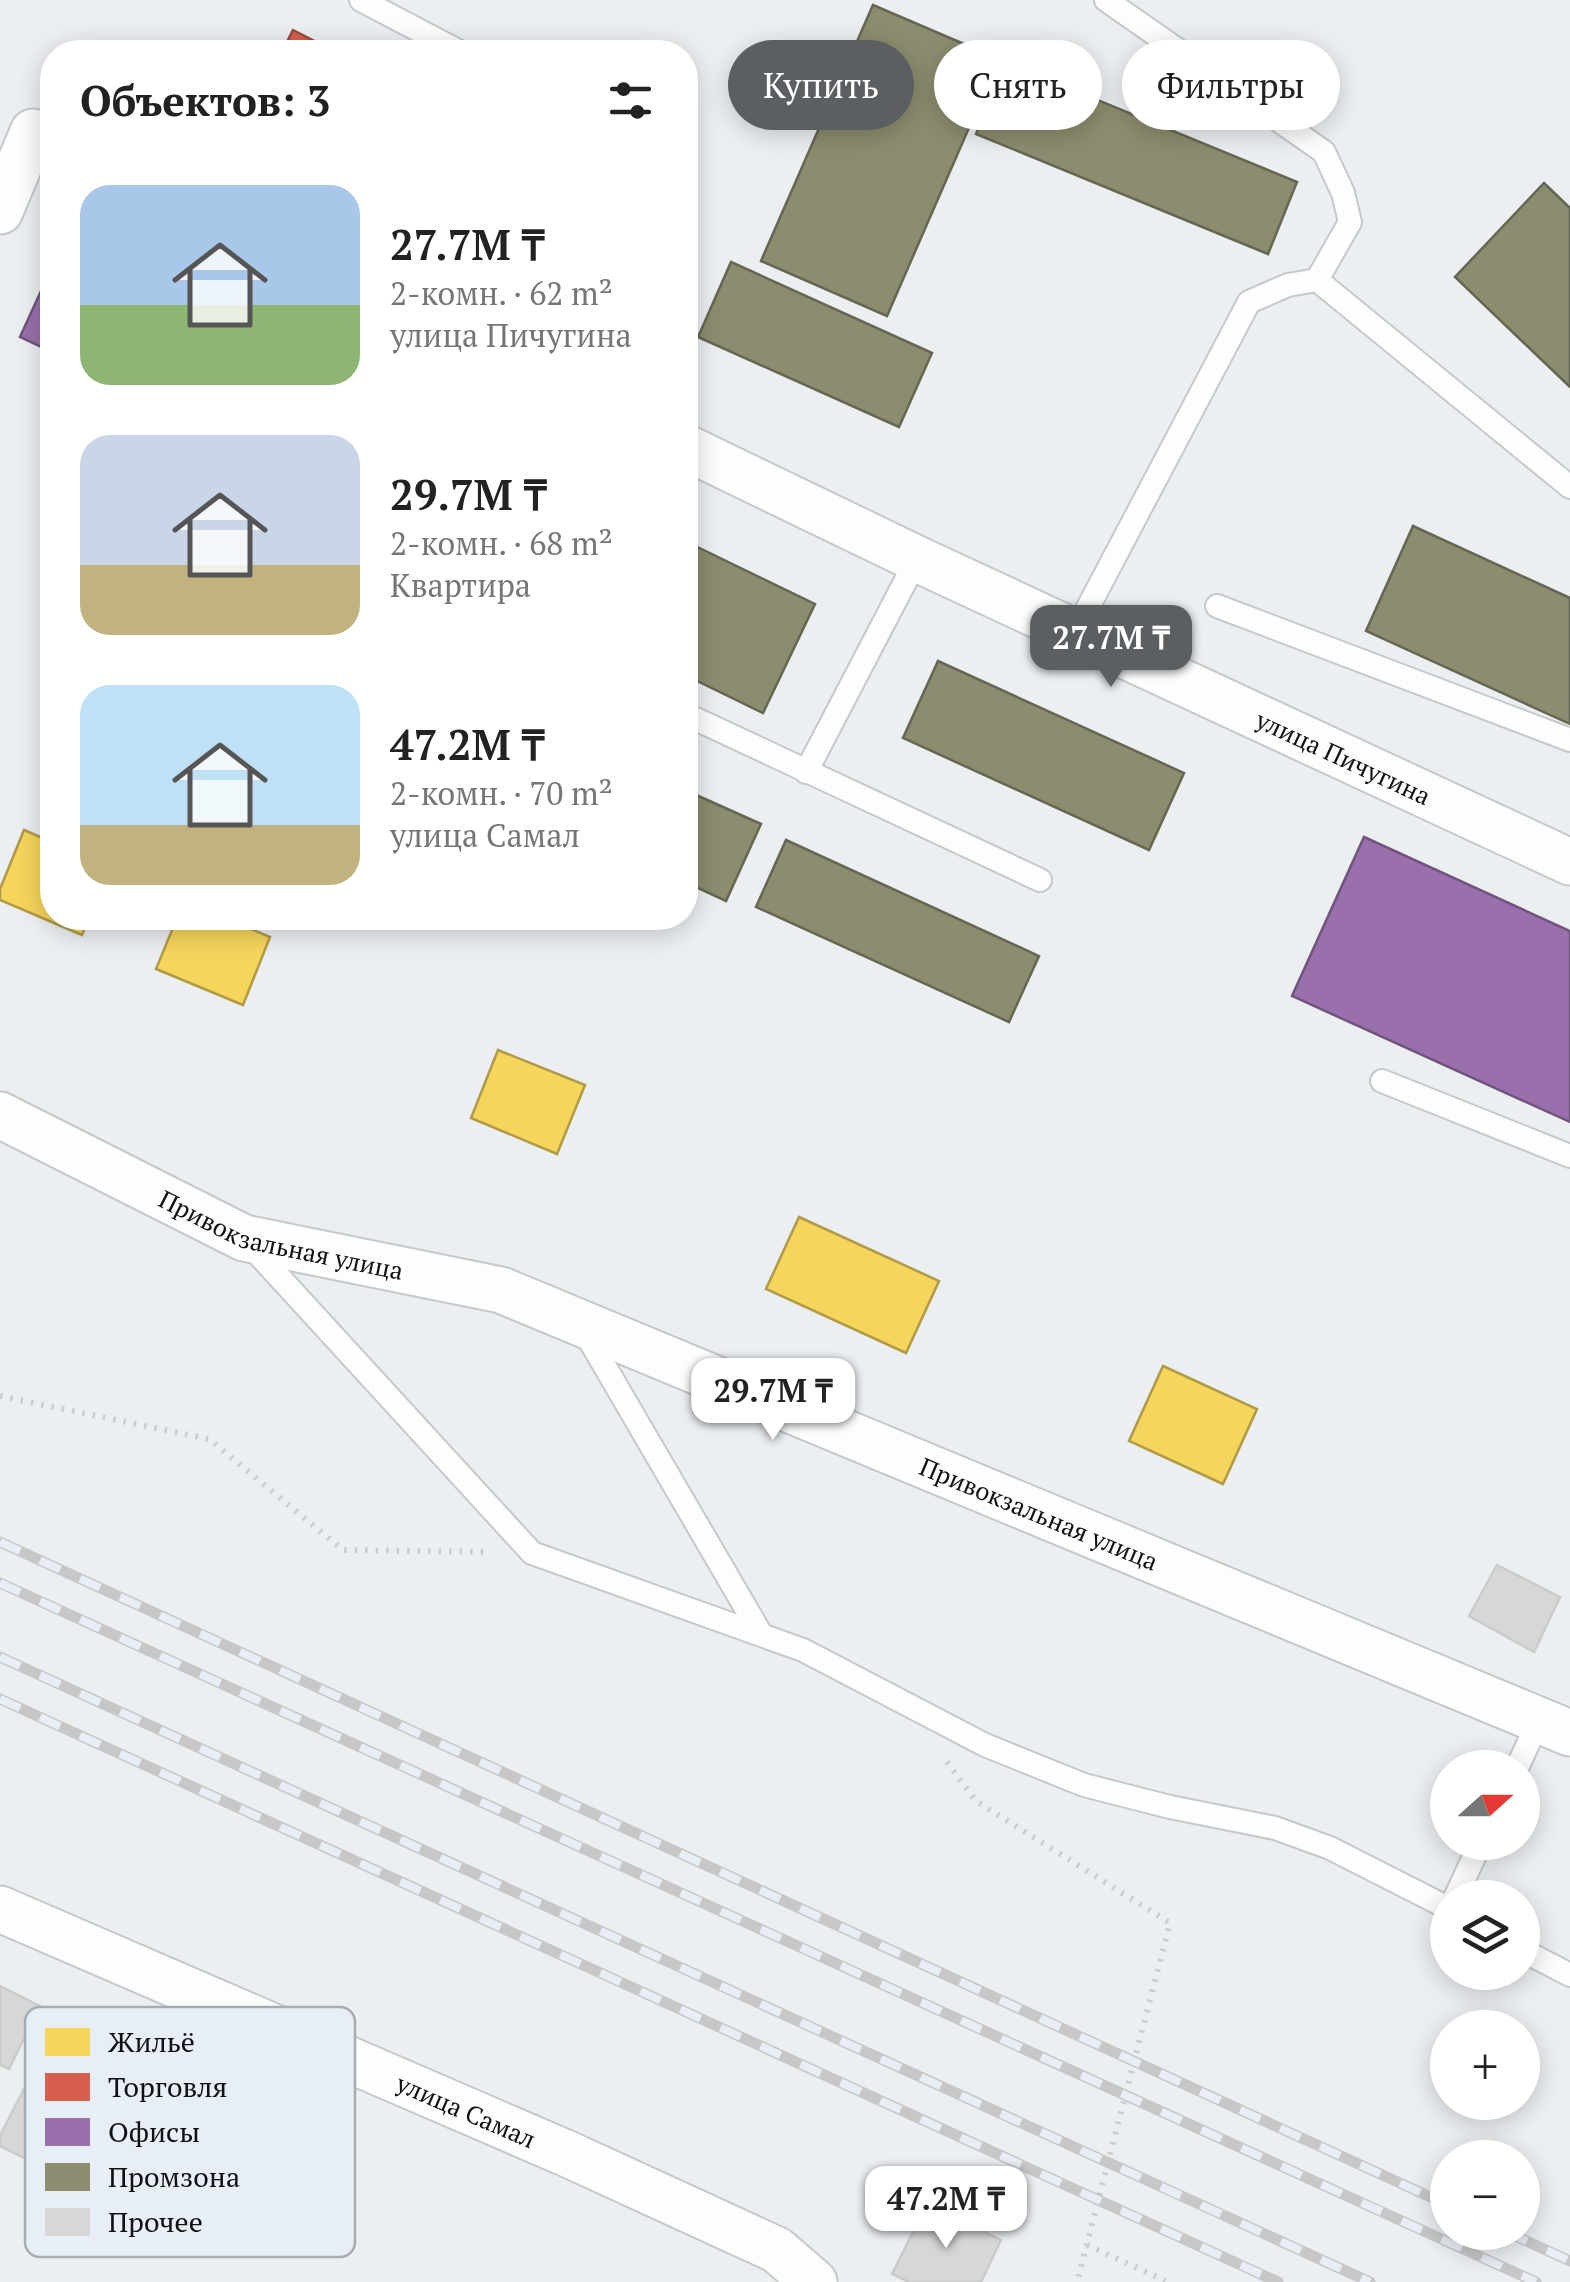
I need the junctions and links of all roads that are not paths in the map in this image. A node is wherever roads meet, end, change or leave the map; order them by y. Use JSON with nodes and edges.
{"nodes":[{"id":1,"x":361,"y":0,"type":"edge"},
{"id":2,"x":1106,"y":0,"type":"edge"},
{"id":3,"x":437,"y":40,"type":"edge"},
{"id":4,"x":29,"y":128,"type":"edge"},
{"id":5,"x":0,"y":210,"type":"edge"},
{"id":6,"x":1316,"y":280,"type":"junction"},
{"id":7,"x":698,"y":453,"type":"edge"},
{"id":8,"x":1570,"y":487,"type":"edge"},
{"id":9,"x":917,"y":559,"type":"junction"},
{"id":10,"x":1216,"y":606,"type":"dead end"},
{"id":11,"x":1076,"y":632,"type":"junction"},
{"id":12,"x":698,"y":720,"type":"edge"},
{"id":13,"x":1570,"y":740,"type":"edge"},
{"id":14,"x":806,"y":772,"type":"junction"},
{"id":15,"x":1570,"y":862,"type":"edge"},
{"id":16,"x":1040,"y":880,"type":"dead end"},
{"id":17,"x":1382,"y":1081,"type":"dead end"},
{"id":18,"x":0,"y":1115,"type":"edge"},
{"id":19,"x":1570,"y":1156,"type":"edge"},
{"id":20,"x":244,"y":1238,"type":"junction"},
{"id":21,"x":578,"y":1322,"type":"junction"},
{"id":22,"x":761,"y":1634,"type":"junction"},
{"id":23,"x":1554,"y":1727,"type":"edge"},
{"id":24,"x":1533,"y":1750,"type":"edge"},
{"id":25,"x":1430,"y":1899,"type":"edge"},
{"id":26,"x":0,"y":1909,"type":"edge"},
{"id":27,"x":1540,"y":1959,"type":"edge"},
{"id":28,"x":1570,"y":1974,"type":"edge"},
{"id":29,"x":227,"y":2007,"type":"edge"},
{"id":30,"x":355,"y":2062,"type":"edge"},
{"id":31,"x":814,"y":2282,"type":"edge"}],
"edges":[{"from":1,"to":3,"type":"lane"},
{"from":2,"to":6,"type":"lane"},
{"from":4,"to":5,"type":"street"},
{"from":6,"to":8,"type":"lane"},
{"from":6,"to":11,"type":"lane"},
{"from":7,"to":9,"type":"street","name":"улица Пичугина"},
{"from":9,"to":11,"type":"street","name":"улица Пичугина"},
{"from":9,"to":14,"type":"lane"},
{"from":10,"to":13,"type":"lane"},
{"from":11,"to":15,"type":"street","name":"улица Пичугина"},
{"from":12,"to":14,"type":"lane"},
{"from":14,"to":16,"type":"lane"},
{"from":17,"to":19,"type":"lane"},
{"from":18,"to":20,"type":"street","name":"Привокзальная улица"},
{"from":20,"to":21,"type":"street","name":"Привокзальная улица"},
{"from":20,"to":22,"type":"lane"},
{"from":21,"to":22,"type":"lane"},
{"from":21,"to":23,"type":"street","name":"Привокзальная улица"},
{"from":22,"to":25,"type":"lane"},
{"from":23,"to":24,"type":"lane"},
{"from":26,"to":29,"type":"street","name":"улица Самал"},
{"from":27,"to":28,"type":"lane"},
{"from":30,"to":31,"type":"street","name":"улица Самал"}]}
